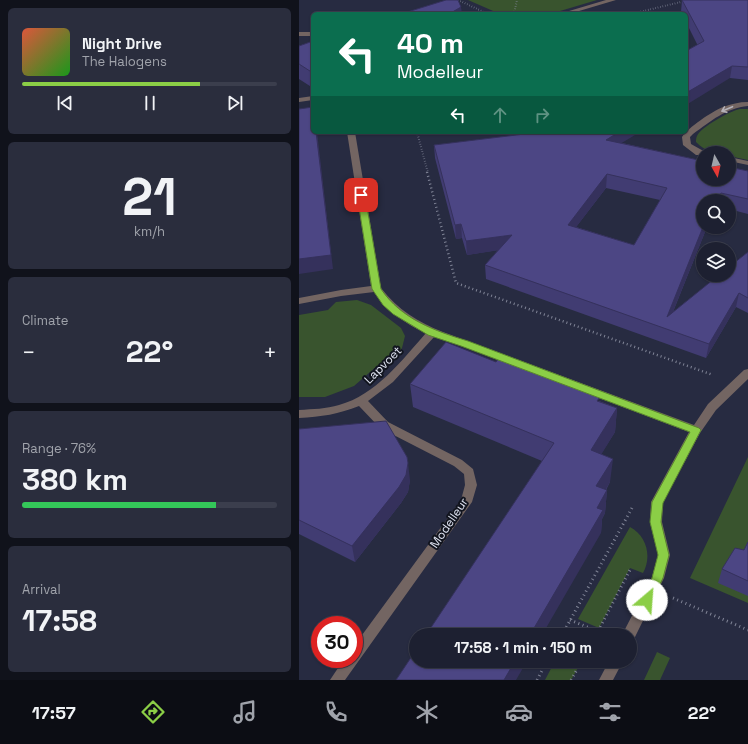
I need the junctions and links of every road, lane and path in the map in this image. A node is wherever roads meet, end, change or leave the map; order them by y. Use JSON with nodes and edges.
{"nodes":[{"id":1,"x":458,"y":0,"type":"edge"},
{"id":2,"x":517,"y":0,"type":"edge"},
{"id":3,"x":613,"y":0,"type":"edge"},
{"id":4,"x":686,"y":1,"type":"edge"},
{"id":5,"x":483,"y":12,"type":"edge"},
{"id":6,"x":514,"y":12,"type":"edge"},
{"id":7,"x":570,"y":12,"type":"edge"},
{"id":8,"x":639,"y":12,"type":"edge"},
{"id":9,"x":299,"y":34,"type":"edge"},
{"id":10,"x":311,"y":34,"type":"edge"},
{"id":11,"x":311,"y":98,"type":"edge"},
{"id":12,"x":299,"y":100,"type":"edge"},
{"id":13,"x":748,"y":104,"type":"edge"},
{"id":14,"x":351,"y":134,"type":"edge"},
{"id":15,"x":418,"y":134,"type":"edge"},
{"id":16,"x":696,"y":150,"type":"edge"},
{"id":17,"x":736,"y":160,"type":"edge"},
{"id":18,"x":748,"y":163,"type":"edge"},
{"id":19,"x":376,"y":289,"type":"junction"},
{"id":20,"x":299,"y":301,"type":"edge"},
{"id":21,"x":431,"y":333,"type":"junction"},
{"id":22,"x":748,"y":373,"type":"edge"},
{"id":23,"x":736,"y":383,"type":"junction"},
{"id":24,"x":361,"y":401,"type":"junction"},
{"id":25,"x":299,"y":414,"type":"edge"},
{"id":26,"x":696,"y":430,"type":"junction"},
{"id":27,"x":661,"y":497,"type":"junction"},
{"id":28,"x":631,"y":568,"type":"dead end"},
{"id":29,"x":652,"y":590,"type":"junction"},
{"id":30,"x":570,"y":620,"type":"junction"},
{"id":31,"x":566,"y":628,"type":"edge"},
{"id":32,"x":586,"y":628,"type":"edge"},
{"id":33,"x":599,"y":628,"type":"edge"},
{"id":34,"x":633,"y":628,"type":"edge"},
{"id":35,"x":748,"y":630,"type":"edge"},
{"id":36,"x":363,"y":644,"type":"edge"},
{"id":37,"x":346,"y":668,"type":"edge"},
{"id":38,"x":543,"y":668,"type":"edge"},
{"id":39,"x":577,"y":668,"type":"edge"},
{"id":40,"x":612,"y":668,"type":"edge"},
{"id":41,"x":337,"y":680,"type":"edge"},
{"id":42,"x":537,"y":680,"type":"edge"},
{"id":43,"x":571,"y":680,"type":"edge"},
{"id":44,"x":606,"y":680,"type":"edge"}],
"edges":[{"from":1,"to":5,"type":"path"},
{"from":2,"to":6,"type":"path"},
{"from":3,"to":7,"type":"street"},
{"from":4,"to":8,"type":"path"},
{"from":9,"to":10,"type":"street"},
{"from":11,"to":12,"type":"street"},
{"from":13,"to":16,"type":"street","one_way":true},
{"from":14,"to":19,"type":"street"},
{"from":15,"to":23,"type":"path"},
{"from":17,"to":18,"type":"street"},
{"from":19,"to":20,"type":"street"},
{"from":19,"to":21,"type":"street"},
{"from":21,"to":24,"type":"street","name":"Lapvoet"},
{"from":21,"to":26,"type":"street"},
{"from":22,"to":23,"type":"street"},
{"from":23,"to":26,"type":"street"},
{"from":24,"to":25,"type":"street","name":"Lapvoet"},
{"from":24,"to":36,"type":"street","name":"Modelleur"},
{"from":26,"to":27,"type":"street"},
{"from":27,"to":29,"type":"street"},
{"from":27,"to":30,"type":"path"},
{"from":28,"to":33,"type":"path"},
{"from":29,"to":34,"type":"street"},
{"from":29,"to":35,"type":"path"},
{"from":30,"to":31,"type":"path"},
{"from":30,"to":32,"type":"path"},
{"from":37,"to":41,"type":"street","name":"Modelleur"},
{"from":38,"to":42,"type":"path"},
{"from":39,"to":43,"type":"path"},
{"from":40,"to":44,"type":"street"}]}
